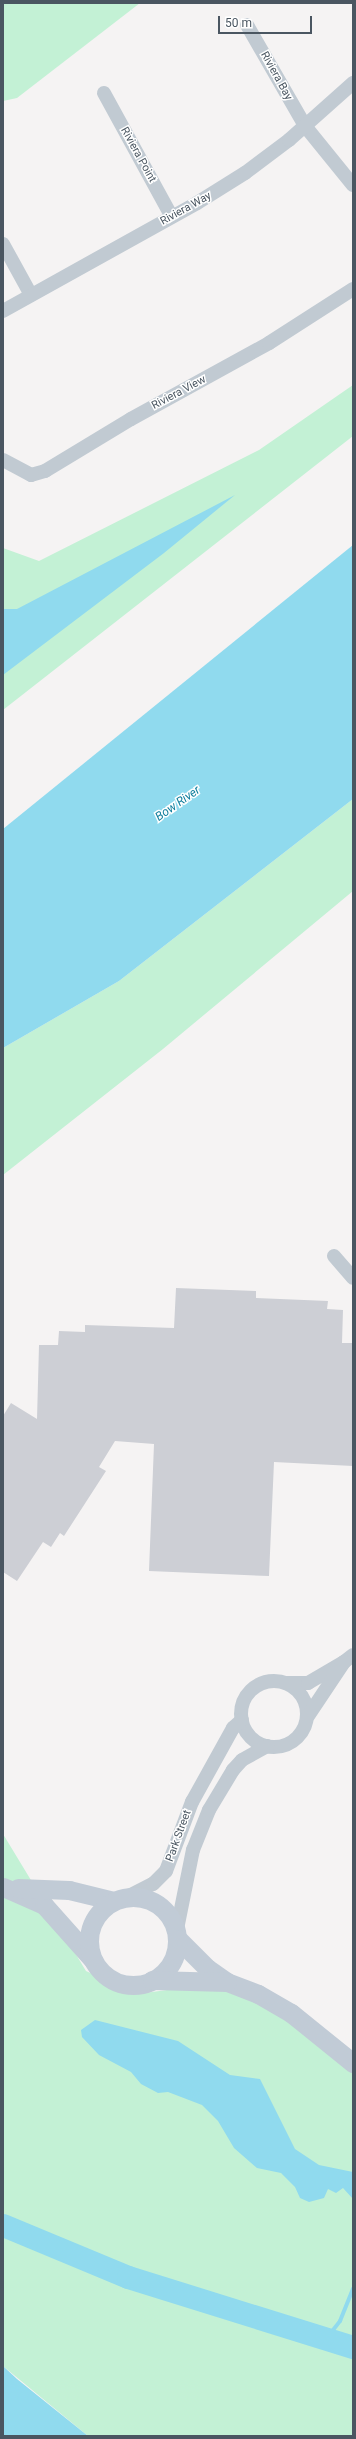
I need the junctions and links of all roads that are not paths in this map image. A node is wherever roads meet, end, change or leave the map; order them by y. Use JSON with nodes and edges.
{"nodes":[{"id":1,"x":247,"y":25,"type":"dead end"},
{"id":2,"x":353,"y":83,"type":"edge"},
{"id":3,"x":104,"y":93,"type":"dead end"},
{"id":4,"x":305,"y":126,"type":"junction"},
{"id":5,"x":353,"y":185,"type":"edge"},
{"id":6,"x":172,"y":217,"type":"junction"},
{"id":7,"x":3,"y":244,"type":"edge"},
{"id":8,"x":353,"y":289,"type":"edge"},
{"id":9,"x":31,"y":295,"type":"junction"},
{"id":10,"x":3,"y":311,"type":"edge"},
{"id":11,"x":3,"y":460,"type":"edge"},
{"id":12,"x":334,"y":1256,"type":"dead end"},
{"id":13,"x":353,"y":1278,"type":"edge"},
{"id":14,"x":348,"y":1658,"type":"edge"},
{"id":15,"x":286,"y":1683,"type":"junction"},
{"id":16,"x":308,"y":1716,"type":"junction"},
{"id":17,"x":242,"y":1720,"type":"junction"},
{"id":18,"x":267,"y":1746,"type":"junction"},
{"id":19,"x":3,"y":1887,"type":"edge"},
{"id":20,"x":120,"y":1899,"type":"junction"},
{"id":21,"x":177,"y":1934,"type":"junction"},
{"id":22,"x":96,"y":1964,"type":"junction"},
{"id":23,"x":152,"y":1980,"type":"junction"},
{"id":24,"x":227,"y":1982,"type":"junction"},
{"id":25,"x":353,"y":2063,"type":"edge"}],
"edges":[{"from":1,"to":4,"type":"street","name":"Riviera Bay"},
{"from":2,"to":4,"type":"street","name":"Riviera Way"},
{"from":3,"to":6,"type":"street","name":"Riviera Point"},
{"from":4,"to":5,"type":"street","name":"Riviera Bay"},
{"from":4,"to":6,"type":"street","name":"Riviera Way"},
{"from":6,"to":9,"type":"street","name":"Riviera Way"},
{"from":7,"to":9,"type":"street"},
{"from":8,"to":11,"type":"street","name":"Riviera View"},
{"from":9,"to":10,"type":"street","name":"Riviera Way"},
{"from":12,"to":13,"type":"street"},
{"from":14,"to":15,"type":"street"},
{"from":14,"to":16,"type":"street"},
{"from":15,"to":16,"type":"street"},
{"from":15,"to":17,"type":"street"},
{"from":16,"to":18,"type":"street"},
{"from":17,"to":18,"type":"street"},
{"from":17,"to":20,"type":"street","name":"Park Street"},
{"from":18,"to":21,"type":"street","name":"Park Street"},
{"from":19,"to":20,"type":"main road"},
{"from":19,"to":22,"type":"main road"},
{"from":20,"to":21,"type":"main road"},
{"from":20,"to":22,"type":"main road"},
{"from":21,"to":23,"type":"main road"},
{"from":21,"to":24,"type":"main road"},
{"from":22,"to":23,"type":"main road"},
{"from":23,"to":24,"type":"main road"},
{"from":24,"to":25,"type":"main road"}]}
